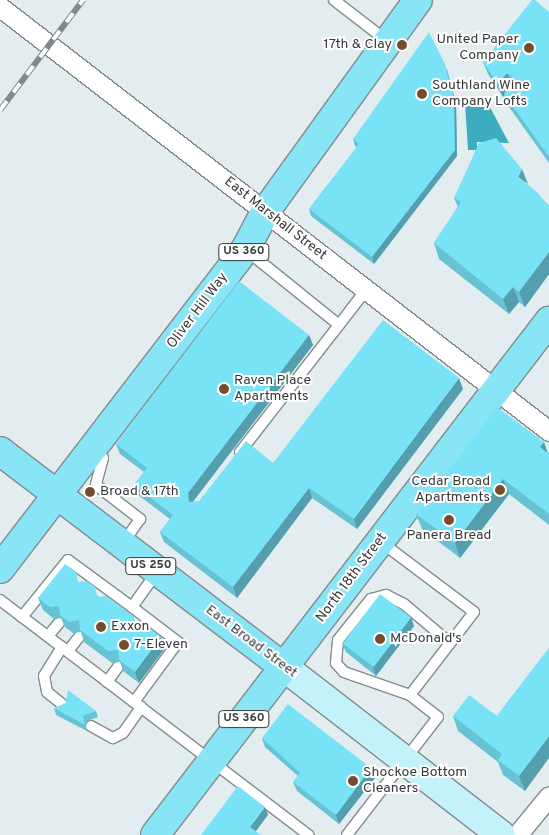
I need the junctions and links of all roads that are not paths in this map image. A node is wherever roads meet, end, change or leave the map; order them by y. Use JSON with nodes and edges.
{"nodes":[{"id":1,"x":334,"y":0,"type":"edge"},
{"id":2,"x":418,"y":0,"type":"edge"},
{"id":3,"x":0,"y":7,"type":"edge"},
{"id":4,"x":388,"y":42,"type":"junction"},
{"id":5,"x":265,"y":212,"type":"junction"},
{"id":6,"x":245,"y":250,"type":"junction"},
{"id":7,"x":366,"y":290,"type":"junction"},
{"id":8,"x":549,"y":321,"type":"edge"},
{"id":9,"x":339,"y":325,"type":"junction"},
{"id":10,"x":496,"y":390,"type":"junction"},
{"id":11,"x":549,"y":431,"type":"edge"},
{"id":12,"x":92,"y":449,"type":"junction"},
{"id":13,"x":0,"y":451,"type":"edge"},
{"id":14,"x":233,"y":462,"type":"edge"},
{"id":15,"x":57,"y":495,"type":"junction"},
{"id":16,"x":380,"y":541,"type":"junction"},
{"id":17,"x":122,"y":544,"type":"junction"},
{"id":18,"x":0,"y":569,"type":"edge"},
{"id":19,"x":158,"y":571,"type":"junction"},
{"id":20,"x":93,"y":579,"type":"junction"},
{"id":21,"x":86,"y":588,"type":"edge"},
{"id":22,"x":113,"y":593,"type":"junction"},
{"id":23,"x":0,"y":600,"type":"edge"},
{"id":24,"x":105,"y":603,"type":"edge"},
{"id":25,"x":132,"y":607,"type":"junction"},
{"id":26,"x":22,"y":617,"type":"junction"},
{"id":27,"x":152,"y":622,"type":"junction"},
{"id":28,"x":59,"y":623,"type":"edge"},
{"id":29,"x":143,"y":632,"type":"edge"},
{"id":30,"x":48,"y":636,"type":"junction"},
{"id":31,"x":78,"y":637,"type":"edge"},
{"id":32,"x":450,"y":643,"type":"junction"},
{"id":33,"x":65,"y":649,"type":"junction"},
{"id":34,"x":118,"y":667,"type":"edge"},
{"id":35,"x":284,"y":667,"type":"junction"},
{"id":36,"x":107,"y":682,"type":"junction"},
{"id":37,"x":410,"y":695,"type":"junction"},
{"id":38,"x":137,"y":704,"type":"junction"},
{"id":39,"x":64,"y":705,"type":"edge"},
{"id":40,"x":91,"y":726,"type":"dead end"},
{"id":41,"x":405,"y":759,"type":"junction"},
{"id":42,"x":212,"y":761,"type":"junction"},
{"id":43,"x":549,"y":796,"type":"edge"},
{"id":44,"x":158,"y":834,"type":"edge"},
{"id":45,"x":309,"y":835,"type":"edge"},
{"id":46,"x":347,"y":835,"type":"edge"},
{"id":47,"x":501,"y":835,"type":"edge"},
{"id":48,"x":518,"y":835,"type":"edge"}],
"edges":[{"from":1,"to":4,"type":"lane"},
{"from":2,"to":4,"type":"main road","name":"Oliver Hill Way","number":"US 360"},
{"from":3,"to":5,"type":"street","name":"East Marshall Street"},
{"from":4,"to":5,"type":"main road","name":"Oliver Hill Way","number":"US 360"},
{"from":5,"to":6,"type":"main road","name":"Oliver Hill Way","number":"US 360"},
{"from":5,"to":7,"type":"street","name":"East Marshall Street"},
{"from":6,"to":9,"type":"lane"},
{"from":6,"to":12,"type":"main road","name":"Oliver Hill Way","number":"US 360"},
{"from":7,"to":9,"type":"lane"},
{"from":7,"to":10,"type":"street","name":"East Marshall Street"},
{"from":8,"to":10,"type":"main road","name":"North 18th Street","number":"US 360"},
{"from":9,"to":14,"type":"lane"},
{"from":10,"to":11,"type":"street","name":"East Marshall Street"},
{"from":10,"to":16,"type":"main road","name":"North 18th Street","number":"US 360"},
{"from":12,"to":15,"type":"main road","name":"Oliver Hill Way","number":"US 360"},
{"from":12,"to":17,"type":"lane"},
{"from":13,"to":15,"type":"main road","name":"East Broad Street","number":"US 250"},
{"from":15,"to":17,"type":"main road","name":"East Broad Street","number":"US 250"},
{"from":15,"to":18,"type":"main road","number":"US 360"},
{"from":16,"to":32,"type":"lane"},
{"from":16,"to":35,"type":"main road","name":"North 18th Street","number":"US 360"},
{"from":17,"to":19,"type":"main road","name":"East Broad Street","number":"US 250"},
{"from":19,"to":25,"type":"lane"},
{"from":19,"to":35,"type":"main road","name":"East Broad Street","number":"US 250"},
{"from":20,"to":21,"type":"lane"},
{"from":20,"to":22,"type":"lane"},
{"from":20,"to":26,"type":"lane"},
{"from":22,"to":24,"type":"lane"},
{"from":22,"to":25,"type":"lane"},
{"from":23,"to":26,"type":"lane"},
{"from":25,"to":27,"type":"lane"},
{"from":26,"to":30,"type":"lane"},
{"from":27,"to":29,"type":"lane"},
{"from":27,"to":38,"type":"lane"},
{"from":28,"to":30,"type":"lane"},
{"from":30,"to":33,"type":"lane"},
{"from":31,"to":33,"type":"lane"},
{"from":32,"to":37,"type":"lane"},
{"from":32,"to":37,"type":"lane"},
{"from":33,"to":36,"type":"lane"},
{"from":33,"to":39,"type":"lane"},
{"from":34,"to":36,"type":"lane"},
{"from":35,"to":41,"type":"main road","name":"East Broad Street","number":"US 250"},
{"from":35,"to":42,"type":"main road","name":"North 18th Street","number":"US 360"},
{"from":36,"to":38,"type":"lane"},
{"from":37,"to":41,"type":"lane"},
{"from":38,"to":40,"type":"lane"},
{"from":38,"to":42,"type":"lane"},
{"from":41,"to":46,"type":"lane"},
{"from":41,"to":47,"type":"main road","name":"East Broad Street","number":"US 250"},
{"from":42,"to":44,"type":"main road","name":"North 18th Street","number":"US 360"},
{"from":42,"to":45,"type":"lane"},
{"from":43,"to":48,"type":"street"}]}
